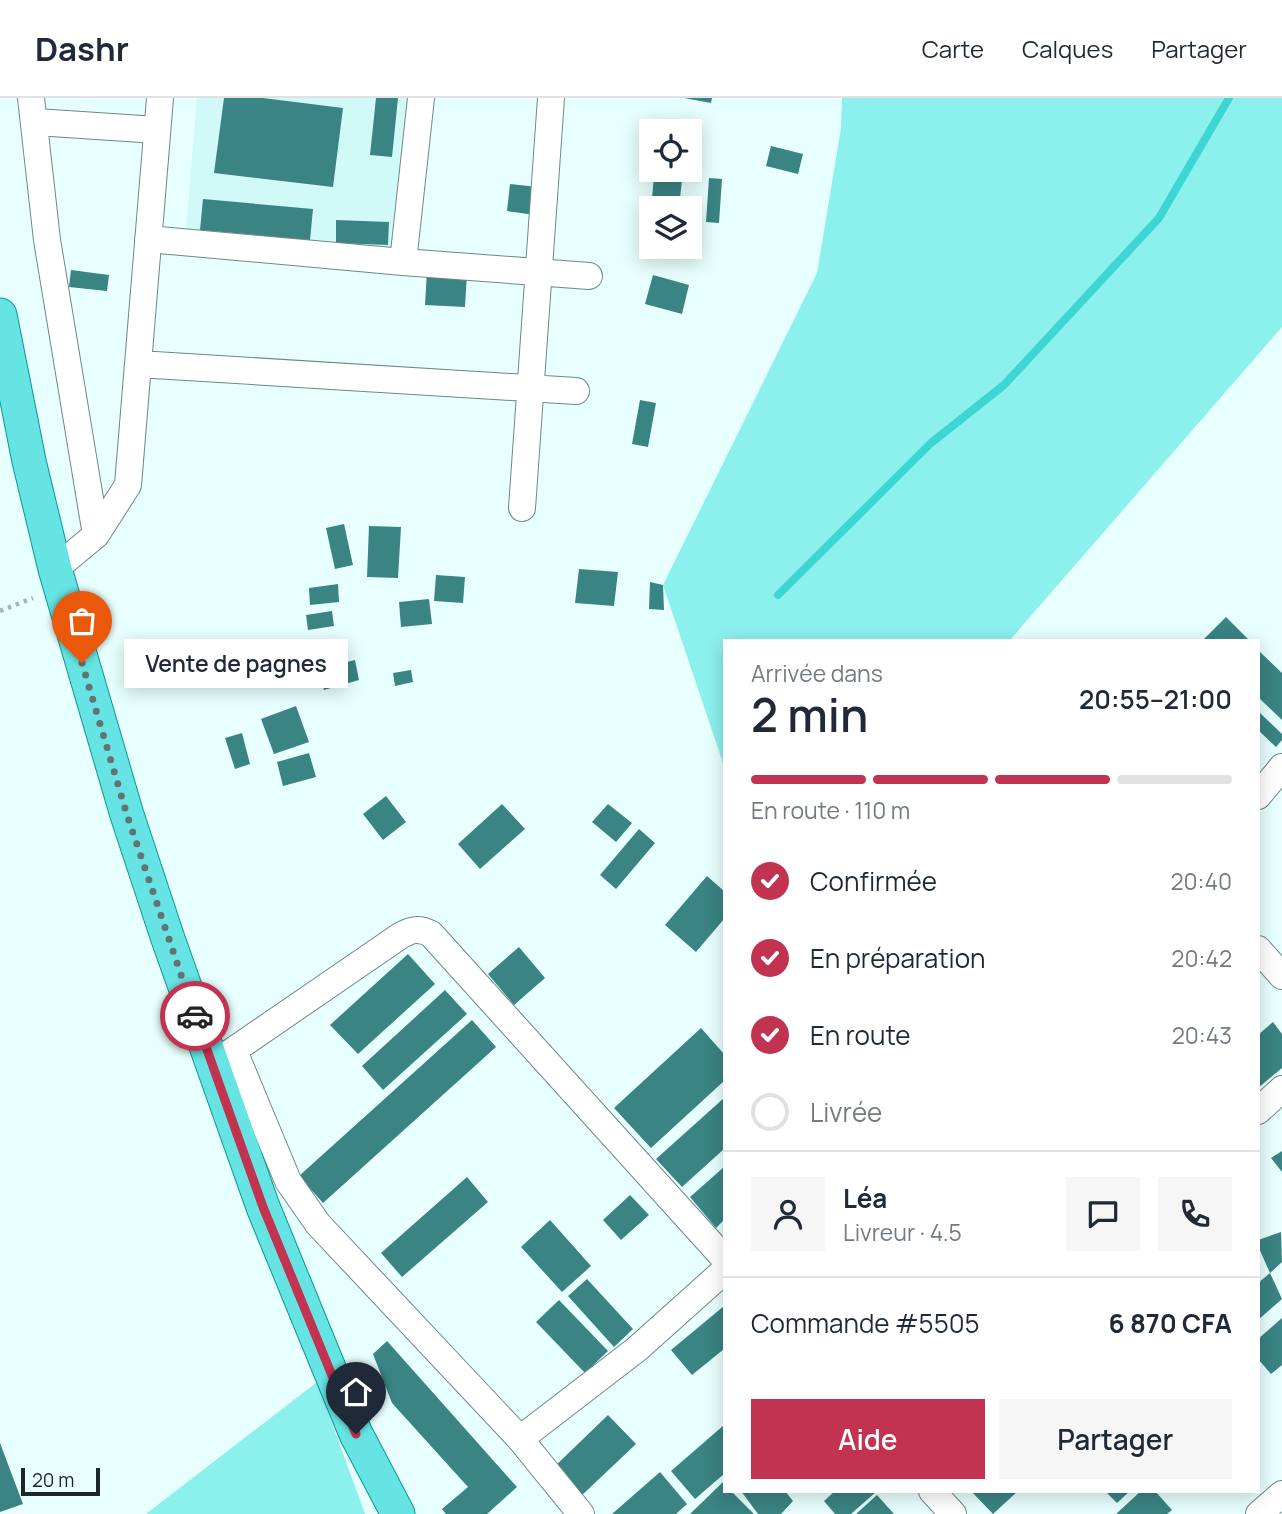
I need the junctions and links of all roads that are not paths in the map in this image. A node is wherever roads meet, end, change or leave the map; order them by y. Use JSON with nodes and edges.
{"nodes":[{"id":1,"x":160,"y":98,"type":"edge"},
{"id":2,"x":421,"y":98,"type":"edge"},
{"id":3,"x":551,"y":98,"type":"edge"},
{"id":4,"x":33,"y":110,"type":"edge"},
{"id":5,"x":157,"y":130,"type":"junction"},
{"id":6,"x":148,"y":239,"type":"junction"},
{"id":7,"x":403,"y":262,"type":"junction"},
{"id":8,"x":539,"y":271,"type":"junction"},
{"id":9,"x":589,"y":276,"type":"dead end"},
{"id":10,"x":0,"y":315,"type":"edge"},
{"id":11,"x":138,"y":364,"type":"junction"},
{"id":12,"x":531,"y":387,"type":"junction"},
{"id":13,"x":576,"y":391,"type":"dead end"},
{"id":14,"x":522,"y":508,"type":"dead end"},
{"id":15,"x":96,"y":535,"type":"junction"},
{"id":16,"x":57,"y":578,"type":"junction"},
{"id":17,"x":1282,"y":767,"type":"edge"},
{"id":18,"x":1260,"y":794,"type":"edge"},
{"id":19,"x":1260,"y":951,"type":"edge"},
{"id":20,"x":1282,"y":976,"type":"edge"},
{"id":21,"x":223,"y":1058,"type":"junction"},
{"id":22,"x":1282,"y":1090,"type":"edge"},
{"id":23,"x":1260,"y":1109,"type":"edge"},
{"id":24,"x":723,"y":1257,"type":"edge"},
{"id":25,"x":723,"y":1272,"type":"edge"},
{"id":26,"x":520,"y":1439,"type":"junction"},
{"id":27,"x":934,"y":1493,"type":"edge"},
{"id":28,"x":1282,"y":1494,"type":"edge"},
{"id":29,"x":398,"y":1514,"type":"edge"},
{"id":30,"x":581,"y":1514,"type":"edge"},
{"id":31,"x":953,"y":1514,"type":"edge"},
{"id":32,"x":1259,"y":1514,"type":"edge"}],
"edges":[{"from":1,"to":5,"type":"street"},
{"from":2,"to":7,"type":"street"},
{"from":3,"to":8,"type":"street"},
{"from":4,"to":5,"type":"street"},
{"from":4,"to":15,"type":"street"},
{"from":5,"to":6,"type":"street"},
{"from":6,"to":7,"type":"street"},
{"from":6,"to":11,"type":"street"},
{"from":7,"to":8,"type":"street"},
{"from":8,"to":9,"type":"street"},
{"from":8,"to":12,"type":"street"},
{"from":10,"to":16,"type":"main road"},
{"from":11,"to":12,"type":"street"},
{"from":11,"to":15,"type":"street"},
{"from":12,"to":13,"type":"street"},
{"from":12,"to":14,"type":"street"},
{"from":15,"to":16,"type":"street"},
{"from":16,"to":21,"type":"main road"},
{"from":17,"to":18,"type":"street"},
{"from":19,"to":20,"type":"street"},
{"from":21,"to":24,"type":"street"},
{"from":21,"to":26,"type":"street"},
{"from":21,"to":29,"type":"main road"},
{"from":22,"to":23,"type":"street"},
{"from":25,"to":26,"type":"street"},
{"from":26,"to":30,"type":"street"},
{"from":27,"to":31,"type":"street"},
{"from":28,"to":32,"type":"street"}]}
